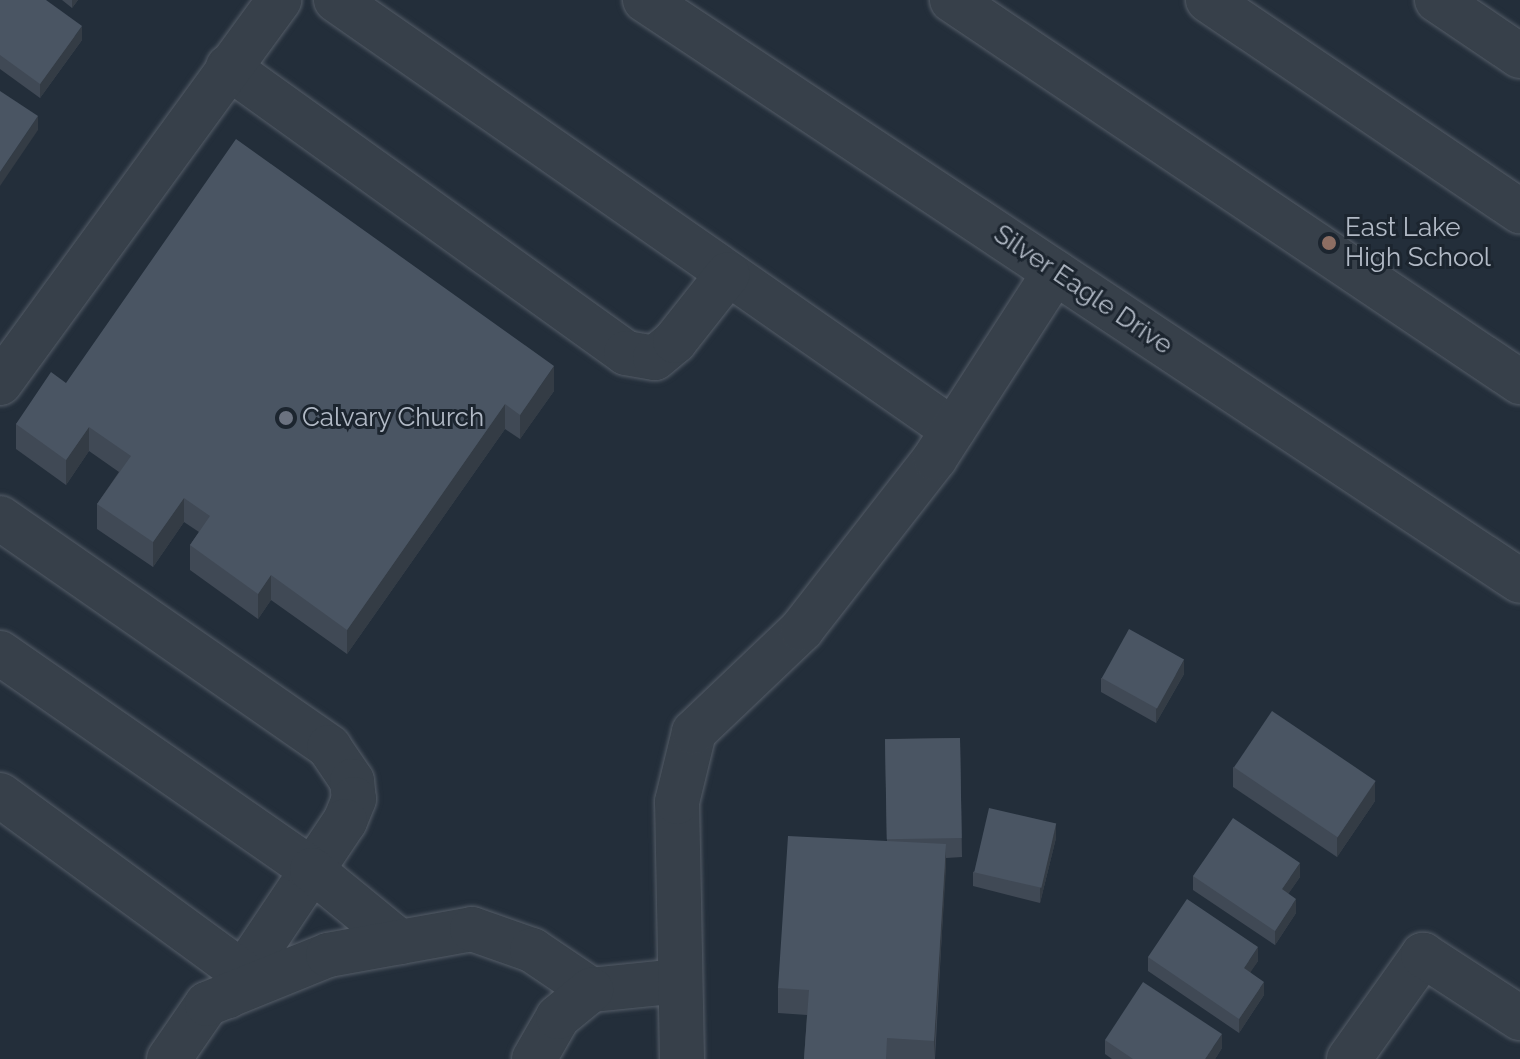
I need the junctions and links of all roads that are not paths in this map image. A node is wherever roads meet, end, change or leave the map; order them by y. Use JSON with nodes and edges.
{"nodes":[{"id":1,"x":279,"y":0,"type":"edge"},
{"id":2,"x":336,"y":0,"type":"edge"},
{"id":3,"x":645,"y":0,"type":"edge"},
{"id":4,"x":952,"y":0,"type":"edge"},
{"id":5,"x":1208,"y":0,"type":"edge"},
{"id":6,"x":1437,"y":0,"type":"edge"},
{"id":7,"x":1520,"y":56,"type":"edge"},
{"id":8,"x":228,"y":67,"type":"junction"},
{"id":9,"x":1520,"y":211,"type":"edge"},
{"id":10,"x":1055,"y":272,"type":"junction"},
{"id":11,"x":728,"y":274,"type":"junction"},
{"id":12,"x":1520,"y":382,"type":"edge"},
{"id":13,"x":0,"y":383,"type":"edge"},
{"id":14,"x":953,"y":430,"type":"junction"},
{"id":15,"x":0,"y":518,"type":"edge"},
{"id":16,"x":1520,"y":581,"type":"edge"},
{"id":17,"x":0,"y":653,"type":"edge"},
{"id":18,"x":0,"y":795,"type":"edge"},
{"id":19,"x":312,"y":870,"type":"junction"},
{"id":20,"x":400,"y":942,"type":"junction"},
{"id":21,"x":680,"y":981,"type":"junction"},
{"id":22,"x":235,"y":984,"type":"junction"},
{"id":23,"x":591,"y":990,"type":"junction"},
{"id":24,"x":1520,"y":1018,"type":"edge"},
{"id":25,"x":169,"y":1059,"type":"edge"},
{"id":26,"x":534,"y":1059,"type":"edge"},
{"id":27,"x":682,"y":1059,"type":"edge"},
{"id":28,"x":1349,"y":1059,"type":"edge"}],
"edges":[{"from":1,"to":8,"type":"street"},
{"from":2,"to":11,"type":"street"},
{"from":3,"to":10,"type":"street","name":"Silver Eagle Drive"},
{"from":4,"to":12,"type":"street"},
{"from":5,"to":9,"type":"street"},
{"from":6,"to":7,"type":"street"},
{"from":8,"to":11,"type":"street"},
{"from":8,"to":13,"type":"street"},
{"from":10,"to":14,"type":"street"},
{"from":10,"to":16,"type":"street","name":"Silver Eagle Drive"},
{"from":11,"to":14,"type":"street"},
{"from":14,"to":21,"type":"street"},
{"from":15,"to":19,"type":"street"},
{"from":17,"to":19,"type":"street"},
{"from":18,"to":22,"type":"street"},
{"from":19,"to":20,"type":"street"},
{"from":19,"to":22,"type":"street"},
{"from":20,"to":22,"type":"street"},
{"from":20,"to":23,"type":"street"},
{"from":21,"to":23,"type":"street"},
{"from":21,"to":27,"type":"street"},
{"from":22,"to":25,"type":"street"},
{"from":23,"to":26,"type":"street"},
{"from":24,"to":28,"type":"street"}]}
